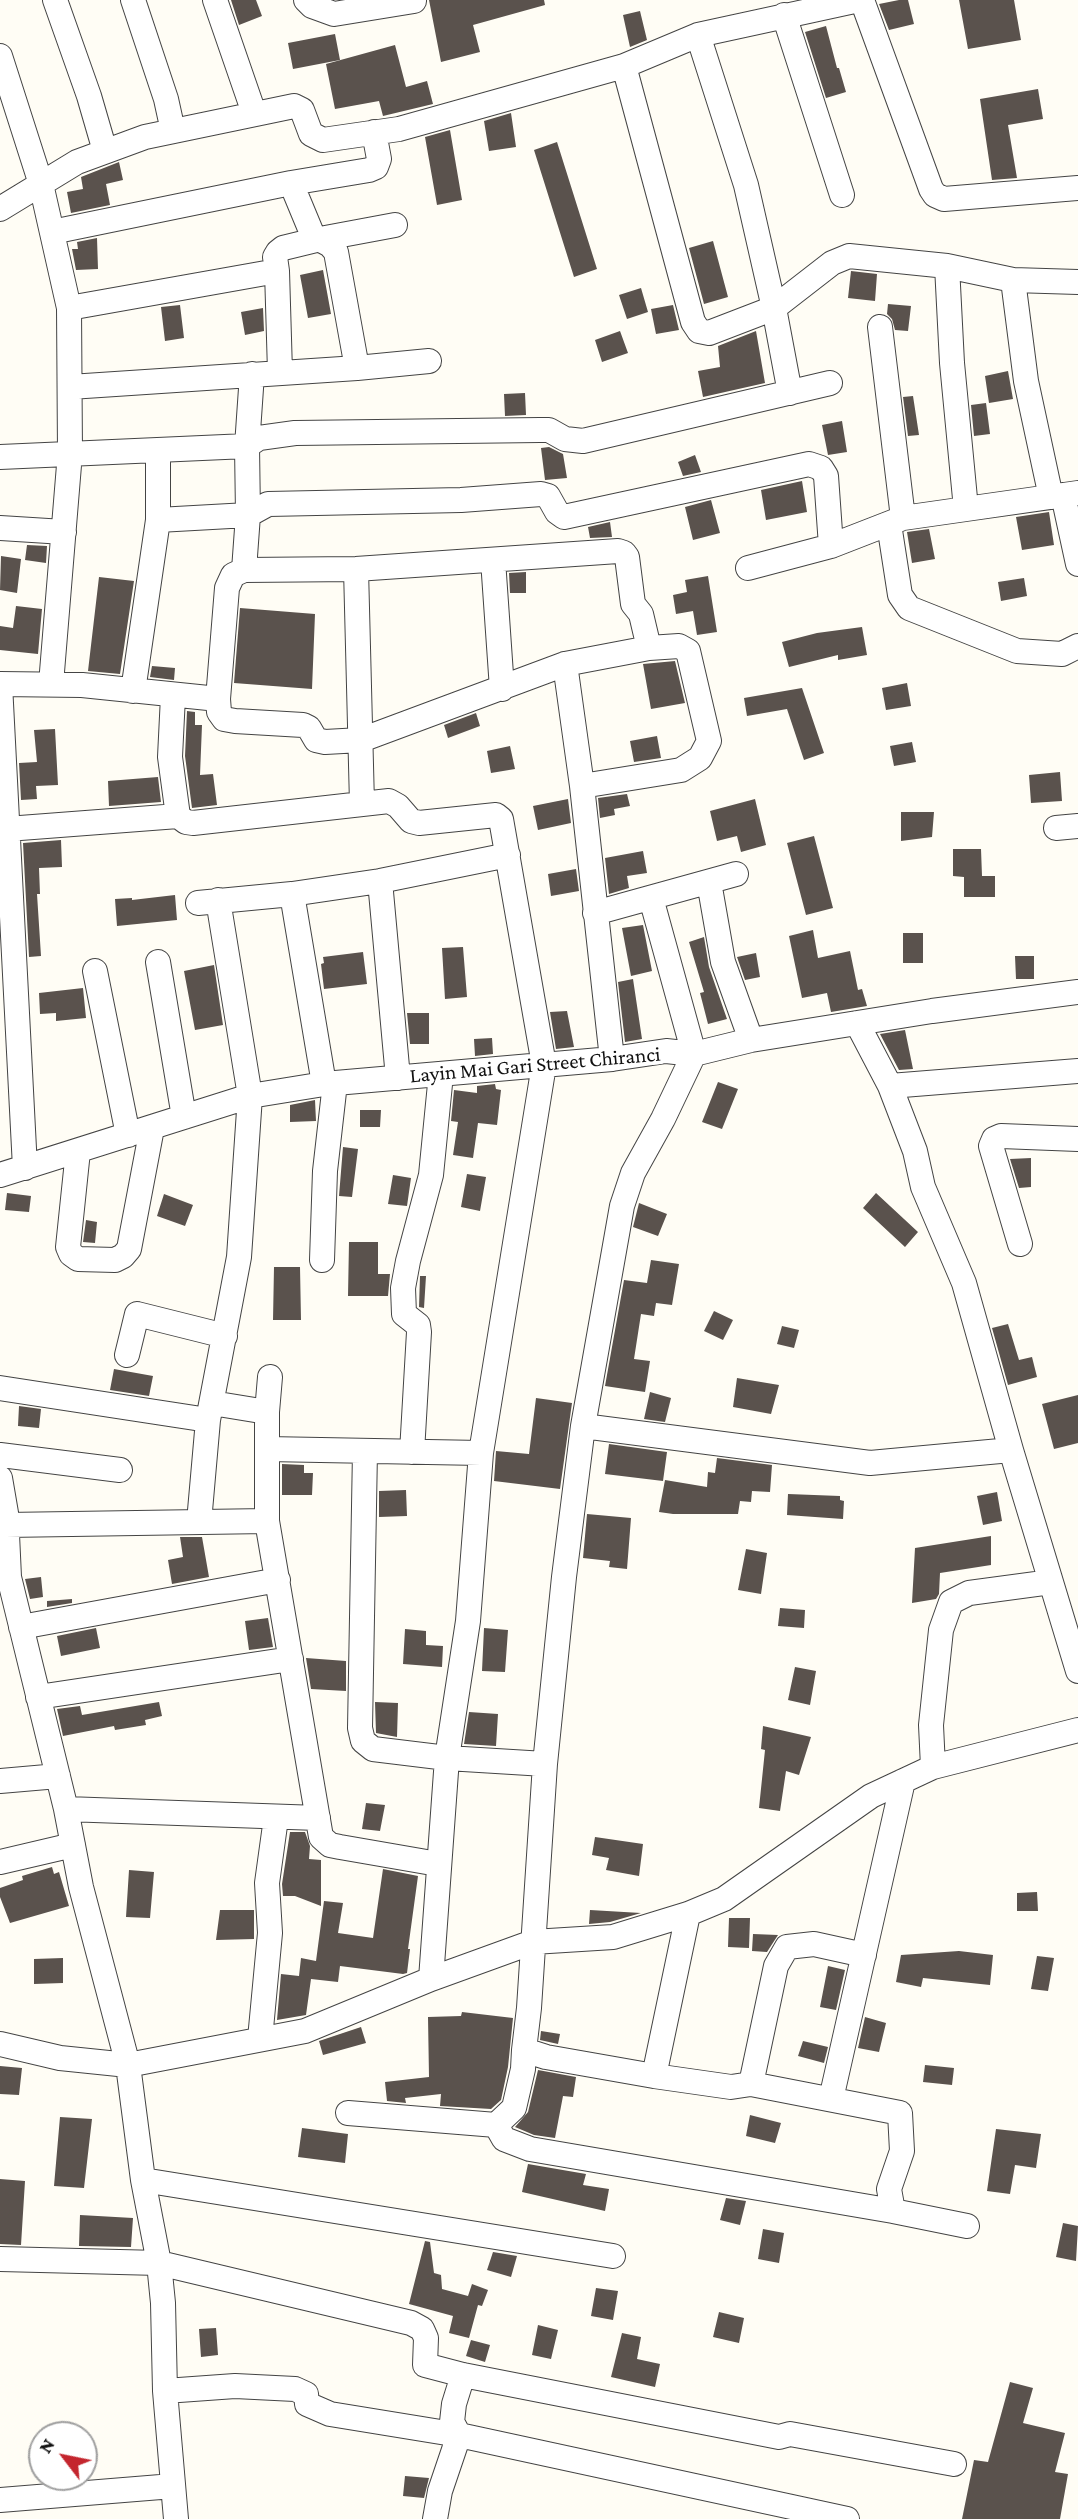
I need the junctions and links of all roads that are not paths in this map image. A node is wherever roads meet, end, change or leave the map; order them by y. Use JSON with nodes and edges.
{"nodes":[{"id":1,"x":55,"y":0,"type":"edge"},
{"id":2,"x":133,"y":0,"type":"edge"},
{"id":3,"x":215,"y":0,"type":"edge"},
{"id":4,"x":306,"y":0,"type":"edge"},
{"id":5,"x":861,"y":0,"type":"edge"},
{"id":6,"x":415,"y":1,"type":"edge"},
{"id":7,"x":784,"y":15,"type":"junction"},
{"id":8,"x":698,"y":35,"type":"junction"},
{"id":9,"x":0,"y":56,"type":"edge"},
{"id":10,"x":624,"y":66,"type":"junction"},
{"id":11,"x":254,"y":113,"type":"junction"},
{"id":12,"x":173,"y":131,"type":"junction"},
{"id":13,"x":374,"y":132,"type":"junction"},
{"id":14,"x":105,"y":151,"type":"junction"},
{"id":15,"x":292,"y":183,"type":"junction"},
{"id":16,"x":41,"y":184,"type":"junction"},
{"id":17,"x":1078,"y":188,"type":"edge"},
{"id":18,"x":842,"y":195,"type":"dead end"},
{"id":19,"x":0,"y":209,"type":"edge"},
{"id":20,"x":395,"y":225,"type":"dead end"},
{"id":21,"x":52,"y":232,"type":"junction"},
{"id":22,"x":320,"y":239,"type":"junction"},
{"id":23,"x":947,"y":265,"type":"junction"},
{"id":24,"x":278,"y":271,"type":"junction"},
{"id":25,"x":1013,"y":280,"type":"junction"},
{"id":26,"x":1078,"y":282,"type":"edge"},
{"id":27,"x":69,"y":308,"type":"junction"},
{"id":28,"x":774,"y":308,"type":"junction"},
{"id":29,"x":880,"y":327,"type":"dead end"},
{"id":30,"x":429,"y":361,"type":"dead end"},
{"id":31,"x":357,"y":368,"type":"junction"},
{"id":32,"x":280,"y":372,"type":"junction"},
{"id":33,"x":252,"y":374,"type":"junction"},
{"id":34,"x":830,"y":383,"type":"dead end"},
{"id":35,"x":71,"y":387,"type":"junction"},
{"id":36,"x":790,"y":393,"type":"junction"},
{"id":37,"x":247,"y":446,"type":"junction"},
{"id":38,"x":158,"y":452,"type":"junction"},
{"id":39,"x":70,"y":453,"type":"junction"},
{"id":40,"x":0,"y":457,"type":"edge"},
{"id":41,"x":1064,"y":495,"type":"edge"},
{"id":42,"x":966,"y":509,"type":"junction"},
{"id":43,"x":248,"y":515,"type":"junction"},
{"id":44,"x":158,"y":520,"type":"junction"},
{"id":45,"x":896,"y":521,"type":"junction"},
{"id":46,"x":0,"y":528,"type":"edge"},
{"id":47,"x":64,"y":532,"type":"junction"},
{"id":48,"x":831,"y":546,"type":"junction"},
{"id":49,"x":494,"y":559,"type":"junction"},
{"id":50,"x":1078,"y":564,"type":"edge"},
{"id":51,"x":748,"y":568,"type":"dead end"},
{"id":52,"x":356,"y":569,"type":"junction"},
{"id":53,"x":244,"y":570,"type":"junction"},
{"id":54,"x":1078,"y":646,"type":"edge"},
{"id":55,"x":649,"y":648,"type":"junction"},
{"id":56,"x":565,"y":664,"type":"junction"},
{"id":57,"x":0,"y":684,"type":"edge"},
{"id":58,"x":51,"y":684,"type":"junction"},
{"id":59,"x":502,"y":689,"type":"junction"},
{"id":60,"x":133,"y":691,"type":"junction"},
{"id":61,"x":173,"y":696,"type":"junction"},
{"id":62,"x":218,"y":699,"type":"junction"},
{"id":63,"x":361,"y":740,"type":"junction"},
{"id":64,"x":582,"y":786,"type":"junction"},
{"id":65,"x":362,"y":804,"type":"junction"},
{"id":66,"x":178,"y":816,"type":"junction"},
{"id":67,"x":8,"y":829,"type":"junction"},
{"id":68,"x":508,"y":855,"type":"junction"},
{"id":69,"x":736,"y":874,"type":"dead end"},
{"id":70,"x":380,"y":881,"type":"junction"},
{"id":71,"x":709,"y":882,"type":"junction"},
{"id":72,"x":292,"y":894,"type":"junction"},
{"id":73,"x":651,"y":898,"type":"junction"},
{"id":74,"x":595,"y":913,"type":"junction"},
{"id":75,"x":7,"y":944,"type":"edge"},
{"id":76,"x":158,"y":962,"type":"dead end"},
{"id":77,"x":96,"y":971,"type":"dead end"},
{"id":78,"x":1078,"y":992,"type":"edge"},
{"id":79,"x":857,"y":1023,"type":"junction"},
{"id":80,"x":751,"y":1040,"type":"junction"},
{"id":81,"x":694,"y":1054,"type":"junction"},
{"id":82,"x":612,"y":1059,"type":"junction"},
{"id":83,"x":544,"y":1065,"type":"junction"},
{"id":84,"x":1078,"y":1071,"type":"edge"},
{"id":85,"x":441,"y":1074,"type":"junction"},
{"id":86,"x":398,"y":1078,"type":"junction"},
{"id":87,"x":329,"y":1084,"type":"junction"},
{"id":88,"x":890,"y":1086,"type":"junction"},
{"id":89,"x":250,"y":1096,"type":"junction"},
{"id":90,"x":184,"y":1117,"type":"junction"},
{"id":91,"x":152,"y":1128,"type":"junction"},
{"id":92,"x":128,"y":1135,"type":"junction"},
{"id":93,"x":1078,"y":1139,"type":"edge"},
{"id":94,"x":78,"y":1151,"type":"junction"},
{"id":95,"x":24,"y":1168,"type":"junction"},
{"id":96,"x":0,"y":1175,"type":"edge"},
{"id":97,"x":1020,"y":1244,"type":"dead end"},
{"id":98,"x":322,"y":1260,"type":"dead end"},
{"id":99,"x":225,"y":1336,"type":"junction"},
{"id":100,"x":127,"y":1355,"type":"dead end"},
{"id":101,"x":270,"y":1377,"type":"dead end"},
{"id":102,"x":0,"y":1388,"type":"edge"},
{"id":103,"x":210,"y":1412,"type":"junction"},
{"id":104,"x":267,"y":1412,"type":"junction"},
{"id":105,"x":583,"y":1426,"type":"junction"},
{"id":106,"x":267,"y":1449,"type":"junction"},
{"id":107,"x":1012,"y":1450,"type":"junction"},
{"id":108,"x":365,"y":1451,"type":"junction"},
{"id":109,"x":412,"y":1452,"type":"junction"},
{"id":110,"x":481,"y":1453,"type":"junction"},
{"id":111,"x":0,"y":1455,"type":"edge"},
{"id":112,"x":120,"y":1470,"type":"dead end"},
{"id":113,"x":0,"y":1478,"type":"edge"},
{"id":114,"x":4,"y":1517,"type":"edge"},
{"id":115,"x":267,"y":1521,"type":"junction"},
{"id":116,"x":199,"y":1522,"type":"junction"},
{"id":117,"x":278,"y":1580,"type":"junction"},
{"id":118,"x":1051,"y":1582,"type":"junction"},
{"id":119,"x":21,"y":1627,"type":"junction"},
{"id":120,"x":291,"y":1659,"type":"junction"},
{"id":121,"x":1078,"y":1671,"type":"edge"},
{"id":122,"x":38,"y":1697,"type":"junction"},
{"id":123,"x":1078,"y":1730,"type":"edge"},
{"id":124,"x":447,"y":1758,"type":"junction"},
{"id":125,"x":545,"y":1764,"type":"junction"},
{"id":126,"x":933,"y":1766,"type":"junction"},
{"id":127,"x":58,"y":1776,"type":"junction"},
{"id":128,"x":0,"y":1781,"type":"edge"},
{"id":129,"x":903,"y":1781,"type":"junction"},
{"id":130,"x":66,"y":1809,"type":"junction"},
{"id":131,"x":276,"y":1818,"type":"junction"},
{"id":132,"x":318,"y":1818,"type":"junction"},
{"id":133,"x":73,"y":1845,"type":"junction"},
{"id":134,"x":0,"y":1862,"type":"edge"},
{"id":135,"x":438,"y":1864,"type":"junction"},
{"id":136,"x":688,"y":1914,"type":"junction"},
{"id":137,"x":533,"y":1942,"type":"junction"},
{"id":138,"x":864,"y":1955,"type":"junction"},
{"id":139,"x":430,"y":1979,"type":"junction"},
{"id":140,"x":260,"y":2039,"type":"junction"},
{"id":141,"x":0,"y":2044,"type":"edge"},
{"id":142,"x":524,"y":2050,"type":"junction"},
{"id":143,"x":128,"y":2065,"type":"junction"},
{"id":144,"x":654,"y":2076,"type":"junction"},
{"id":145,"x":751,"y":2084,"type":"junction"},
{"id":146,"x":831,"y":2099,"type":"junction"},
{"id":147,"x":348,"y":2113,"type":"dead end"},
{"id":148,"x":496,"y":2125,"type":"junction"},
{"id":149,"x":143,"y":2180,"type":"junction"},
{"id":150,"x":893,"y":2211,"type":"junction"},
{"id":151,"x":967,"y":2226,"type":"dead end"},
{"id":152,"x":612,"y":2256,"type":"dead end"},
{"id":153,"x":0,"y":2259,"type":"edge"},
{"id":154,"x":159,"y":2263,"type":"junction"},
{"id":155,"x":463,"y":2375,"type":"junction"},
{"id":156,"x":165,"y":2391,"type":"junction"},
{"id":157,"x":459,"y":2435,"type":"junction"},
{"id":158,"x":954,"y":2464,"type":"dead end"},
{"id":159,"x":173,"y":2486,"type":"junction"},
{"id":160,"x":0,"y":2500,"type":"edge"},
{"id":161,"x":60,"y":2508,"type":"edge"},
{"id":162,"x":176,"y":2519,"type":"edge"},
{"id":163,"x":435,"y":2519,"type":"edge"},
{"id":164,"x":847,"y":2519,"type":"edge"}],
"edges":[{"from":1,"to":14,"type":"street"},
{"from":2,"to":12,"type":"street"},
{"from":3,"to":11,"type":"street"},
{"from":4,"to":6,"type":"street"},
{"from":5,"to":7,"type":"street"},
{"from":5,"to":17,"type":"street"},
{"from":7,"to":8,"type":"street"},
{"from":7,"to":18,"type":"street"},
{"from":8,"to":10,"type":"street"},
{"from":8,"to":28,"type":"street"},
{"from":9,"to":16,"type":"street"},
{"from":10,"to":13,"type":"street"},
{"from":10,"to":28,"type":"street"},
{"from":11,"to":12,"type":"street"},
{"from":11,"to":13,"type":"street"},
{"from":12,"to":14,"type":"street"},
{"from":13,"to":15,"type":"street"},
{"from":14,"to":16,"type":"street"},
{"from":15,"to":21,"type":"street"},
{"from":15,"to":22,"type":"street"},
{"from":16,"to":19,"type":"street"},
{"from":16,"to":21,"type":"street"},
{"from":20,"to":22,"type":"street"},
{"from":21,"to":27,"type":"street"},
{"from":22,"to":24,"type":"street"},
{"from":22,"to":31,"type":"street"},
{"from":23,"to":25,"type":"street"},
{"from":23,"to":28,"type":"street"},
{"from":23,"to":42,"type":"street"},
{"from":24,"to":27,"type":"street"},
{"from":24,"to":32,"type":"street"},
{"from":25,"to":26,"type":"street"},
{"from":25,"to":41,"type":"street"},
{"from":27,"to":35,"type":"street"},
{"from":28,"to":36,"type":"street"},
{"from":29,"to":45,"type":"street"},
{"from":30,"to":31,"type":"street"},
{"from":31,"to":32,"type":"street"},
{"from":32,"to":33,"type":"street"},
{"from":33,"to":35,"type":"street"},
{"from":33,"to":37,"type":"street"},
{"from":34,"to":36,"type":"street"},
{"from":35,"to":39,"type":"street"},
{"from":36,"to":37,"type":"street"},
{"from":37,"to":38,"type":"street"},
{"from":37,"to":43,"type":"street"},
{"from":38,"to":39,"type":"street"},
{"from":38,"to":44,"type":"street"},
{"from":39,"to":40,"type":"street"},
{"from":39,"to":47,"type":"street"},
{"from":41,"to":42,"type":"street"},
{"from":41,"to":50,"type":"street"},
{"from":42,"to":45,"type":"street"},
{"from":43,"to":44,"type":"street"},
{"from":43,"to":48,"type":"street"},
{"from":43,"to":53,"type":"street"},
{"from":44,"to":60,"type":"street"},
{"from":45,"to":48,"type":"street"},
{"from":45,"to":54,"type":"street"},
{"from":46,"to":47,"type":"street"},
{"from":47,"to":58,"type":"street"},
{"from":48,"to":51,"type":"street"},
{"from":49,"to":52,"type":"street"},
{"from":49,"to":55,"type":"street"},
{"from":49,"to":59,"type":"street"},
{"from":52,"to":53,"type":"street"},
{"from":52,"to":63,"type":"street"},
{"from":53,"to":62,"type":"street"},
{"from":55,"to":56,"type":"street"},
{"from":55,"to":64,"type":"street"},
{"from":56,"to":59,"type":"street"},
{"from":56,"to":64,"type":"street"},
{"from":57,"to":58,"type":"street"},
{"from":57,"to":67,"type":"street"},
{"from":58,"to":60,"type":"street"},
{"from":59,"to":63,"type":"street"},
{"from":60,"to":61,"type":"street"},
{"from":61,"to":62,"type":"street"},
{"from":61,"to":66,"type":"street"},
{"from":62,"to":63,"type":"street"},
{"from":63,"to":65,"type":"street"},
{"from":64,"to":74,"type":"street"},
{"from":65,"to":66,"type":"street"},
{"from":65,"to":68,"type":"street"},
{"from":66,"to":67,"type":"street"},
{"from":67,"to":75,"type":"street"},
{"from":68,"to":70,"type":"street"},
{"from":68,"to":83,"type":"street"},
{"from":69,"to":71,"type":"street"},
{"from":70,"to":72,"type":"street"},
{"from":70,"to":86,"type":"street"},
{"from":71,"to":73,"type":"street"},
{"from":71,"to":80,"type":"street"},
{"from":72,"to":87,"type":"street"},
{"from":72,"to":89,"type":"street"},
{"from":73,"to":74,"type":"street"},
{"from":73,"to":81,"type":"street"},
{"from":74,"to":82,"type":"street"},
{"from":75,"to":95,"type":"street"},
{"from":76,"to":90,"type":"street"},
{"from":77,"to":92,"type":"street"},
{"from":78,"to":79,"type":"street","name":"Layin Mai Gari Street Chiranci"},
{"from":79,"to":80,"type":"street","name":"Layin Mai Gari Street Chiranci"},
{"from":79,"to":88,"type":"street"},
{"from":80,"to":81,"type":"street","name":"Layin Mai Gari Street Chiranci"},
{"from":81,"to":82,"type":"street","name":"Layin Mai Gari Street Chiranci"},
{"from":81,"to":105,"type":"street"},
{"from":82,"to":83,"type":"street","name":"Layin Mai Gari Street Chiranci"},
{"from":83,"to":85,"type":"street","name":"Layin Mai Gari Street Chiranci"},
{"from":83,"to":110,"type":"street"},
{"from":84,"to":88,"type":"street"},
{"from":85,"to":86,"type":"street","name":"Layin Mai Gari Street Chiranci"},
{"from":85,"to":109,"type":"street"},
{"from":86,"to":87,"type":"street","name":"Layin Mai Gari Street Chiranci"},
{"from":87,"to":89,"type":"street","name":"Layin Mai Gari Street Chiranci"},
{"from":87,"to":98,"type":"street"},
{"from":88,"to":107,"type":"street"},
{"from":89,"to":90,"type":"street","name":"Layin Mai Gari Street Chiranci"},
{"from":89,"to":99,"type":"street"},
{"from":90,"to":91,"type":"street","name":"Layin Mai Gari Street Chiranci"},
{"from":91,"to":92,"type":"street","name":"Layin Mai Gari Street Chiranci"},
{"from":91,"to":94,"type":"street"},
{"from":92,"to":94,"type":"street","name":"Layin Mai Gari Street Chiranci"},
{"from":93,"to":97,"type":"street"},
{"from":94,"to":95,"type":"street","name":"Layin Mai Gari Street Chiranci"},
{"from":95,"to":96,"type":"street","name":"Layin Mai Gari Street Chiranci"},
{"from":99,"to":100,"type":"street"},
{"from":99,"to":103,"type":"street"},
{"from":101,"to":104,"type":"street"},
{"from":102,"to":103,"type":"street"},
{"from":103,"to":104,"type":"street"},
{"from":103,"to":116,"type":"street"},
{"from":104,"to":106,"type":"street"},
{"from":105,"to":107,"type":"street"},
{"from":105,"to":125,"type":"street"},
{"from":106,"to":108,"type":"street"},
{"from":106,"to":115,"type":"street"},
{"from":107,"to":118,"type":"street"},
{"from":108,"to":109,"type":"street"},
{"from":108,"to":124,"type":"street"},
{"from":109,"to":110,"type":"street"},
{"from":110,"to":124,"type":"street"},
{"from":111,"to":112,"type":"street"},
{"from":113,"to":114,"type":"street"},
{"from":114,"to":116,"type":"street"},
{"from":114,"to":119,"type":"street"},
{"from":115,"to":116,"type":"street"},
{"from":115,"to":117,"type":"street"},
{"from":117,"to":119,"type":"street"},
{"from":117,"to":120,"type":"street"},
{"from":118,"to":121,"type":"street"},
{"from":118,"to":126,"type":"street"},
{"from":119,"to":122,"type":"street"},
{"from":120,"to":122,"type":"street"},
{"from":120,"to":132,"type":"street"},
{"from":122,"to":127,"type":"street"},
{"from":123,"to":126,"type":"street"},
{"from":124,"to":125,"type":"street"},
{"from":124,"to":135,"type":"street"},
{"from":125,"to":137,"type":"street"},
{"from":126,"to":129,"type":"street"},
{"from":127,"to":128,"type":"street"},
{"from":127,"to":130,"type":"street"},
{"from":129,"to":136,"type":"street"},
{"from":129,"to":138,"type":"street"},
{"from":130,"to":131,"type":"street"},
{"from":130,"to":133,"type":"street"},
{"from":131,"to":132,"type":"street"},
{"from":131,"to":140,"type":"street"},
{"from":132,"to":135,"type":"street"},
{"from":133,"to":134,"type":"street"},
{"from":133,"to":143,"type":"street"},
{"from":135,"to":139,"type":"street"},
{"from":136,"to":137,"type":"street"},
{"from":136,"to":144,"type":"street"},
{"from":137,"to":139,"type":"street"},
{"from":137,"to":142,"type":"street"},
{"from":138,"to":145,"type":"street"},
{"from":138,"to":146,"type":"street"},
{"from":139,"to":140,"type":"street"},
{"from":140,"to":143,"type":"street"},
{"from":141,"to":143,"type":"street"},
{"from":142,"to":144,"type":"street"},
{"from":142,"to":148,"type":"street"},
{"from":143,"to":149,"type":"street"},
{"from":144,"to":145,"type":"street"},
{"from":145,"to":146,"type":"street"},
{"from":146,"to":150,"type":"street"},
{"from":147,"to":148,"type":"street"},
{"from":148,"to":150,"type":"street"},
{"from":149,"to":152,"type":"street"},
{"from":149,"to":154,"type":"street"},
{"from":150,"to":151,"type":"street"},
{"from":153,"to":154,"type":"street"},
{"from":154,"to":155,"type":"street"},
{"from":154,"to":156,"type":"street"},
{"from":155,"to":157,"type":"street"},
{"from":155,"to":158,"type":"street"},
{"from":156,"to":157,"type":"street"},
{"from":156,"to":159,"type":"street"},
{"from":157,"to":163,"type":"street"},
{"from":157,"to":164,"type":"street"},
{"from":159,"to":161,"type":"street"},
{"from":159,"to":162,"type":"street"},
{"from":160,"to":161,"type":"street"}]}
